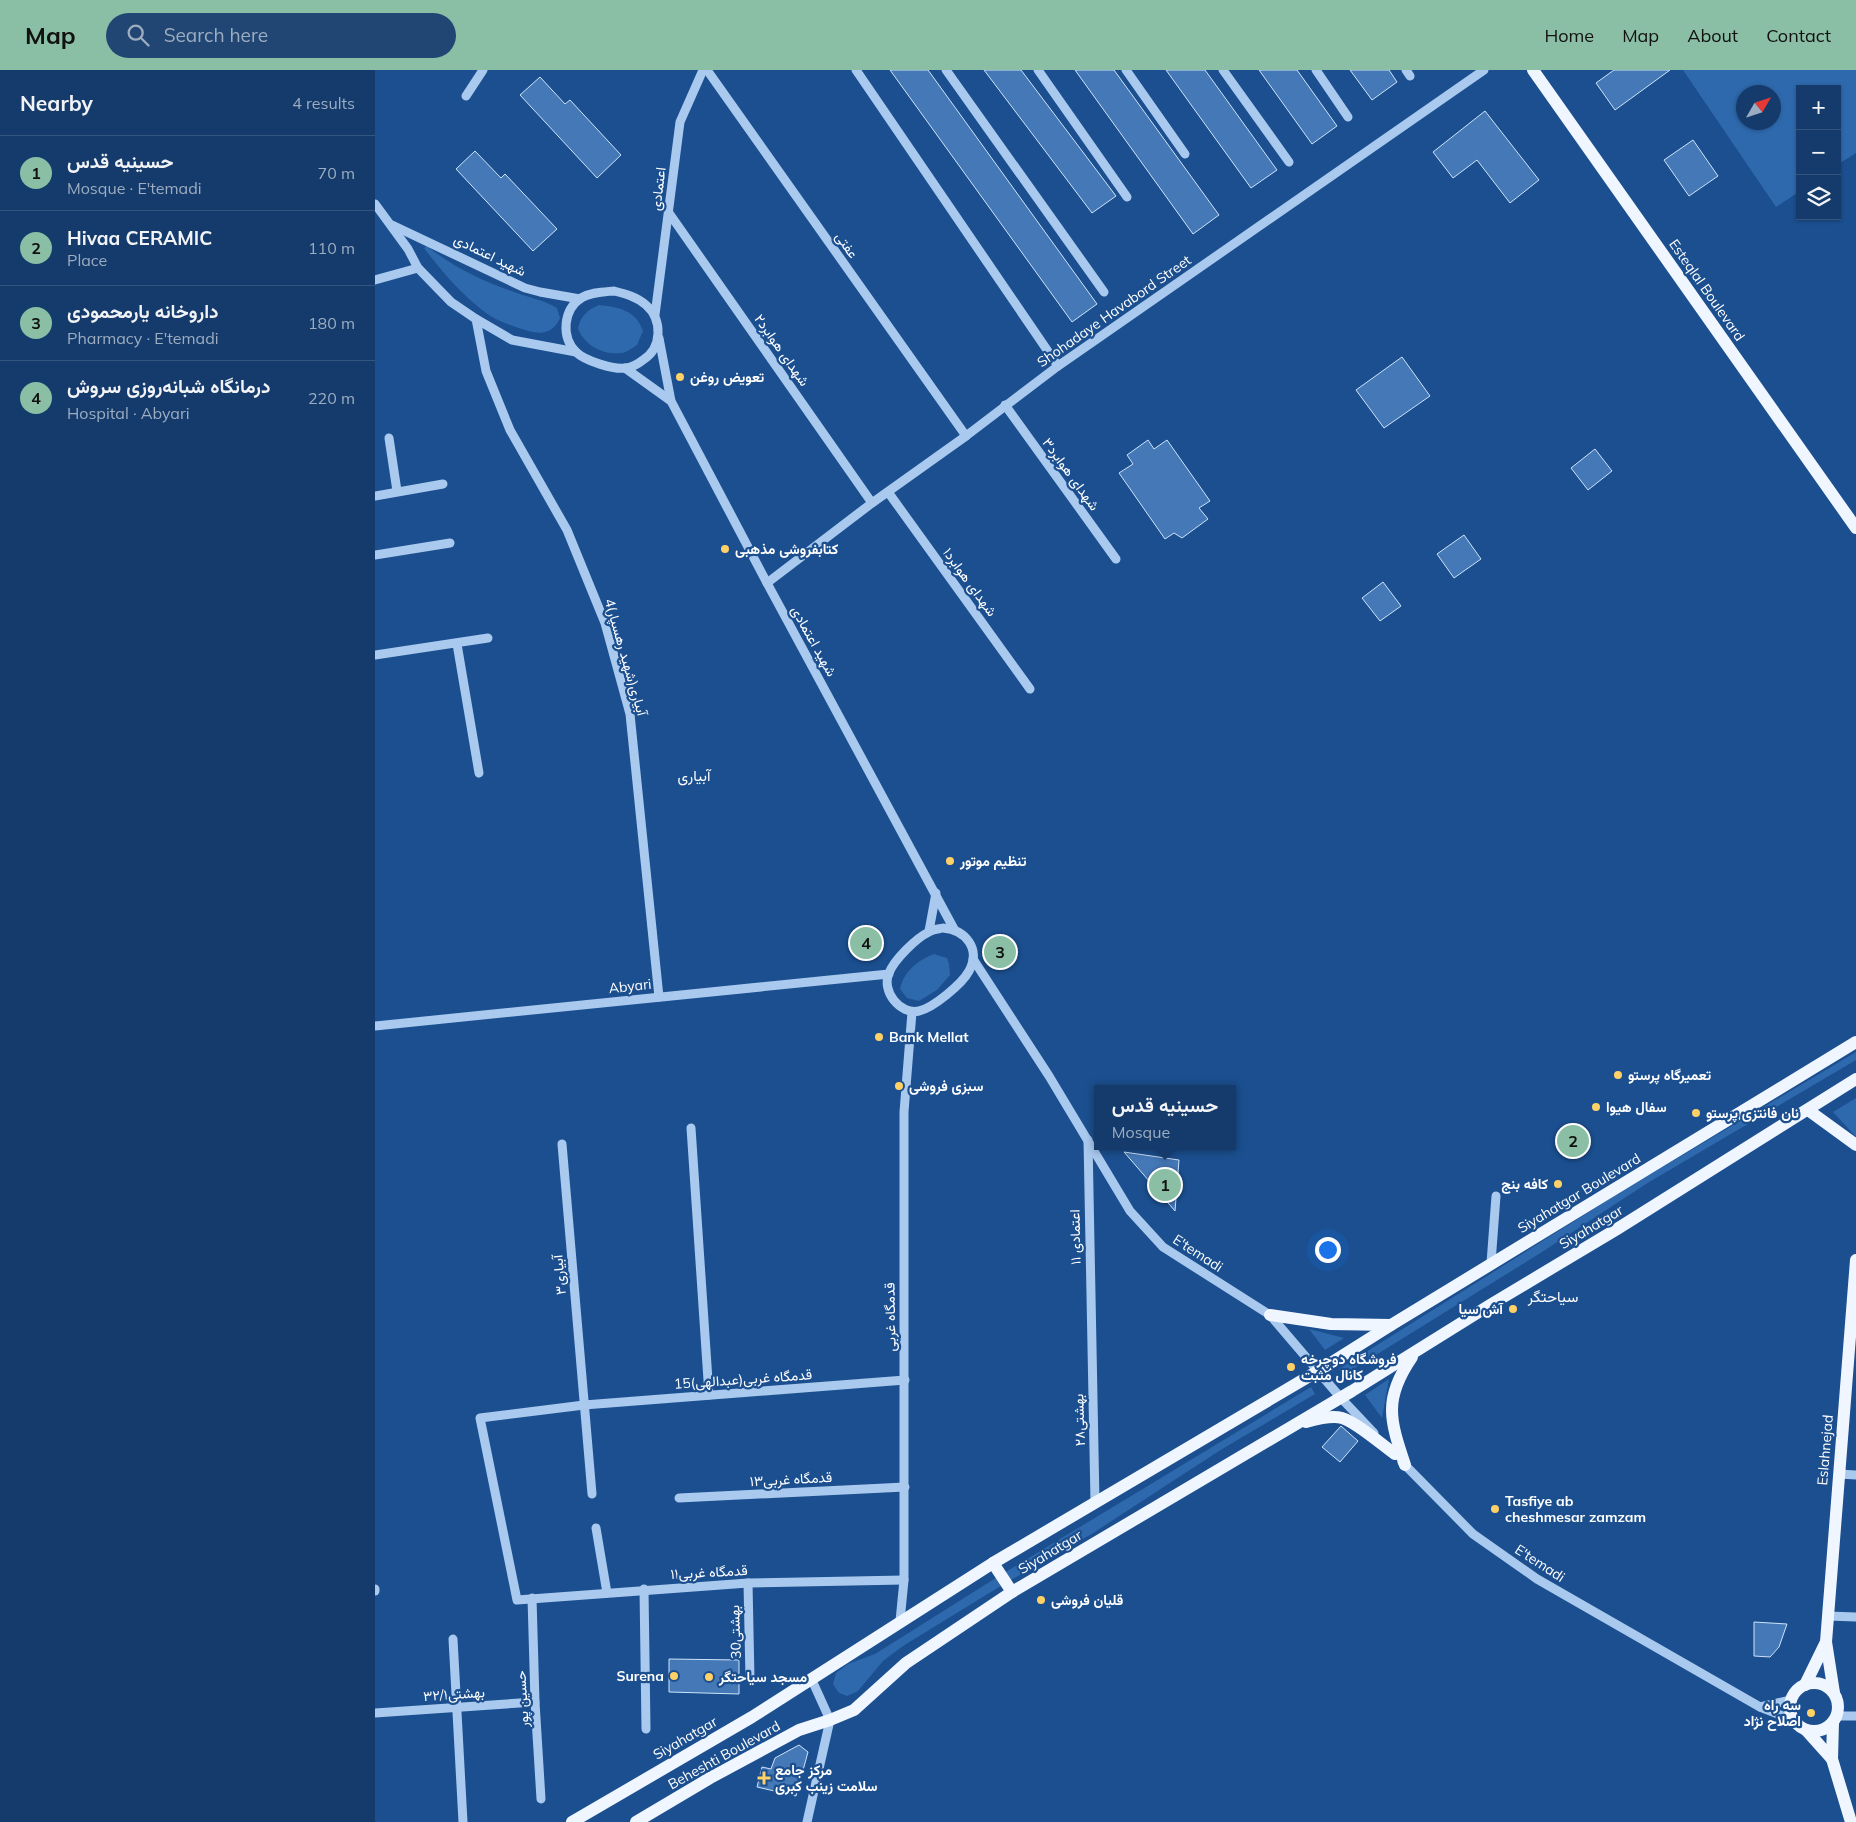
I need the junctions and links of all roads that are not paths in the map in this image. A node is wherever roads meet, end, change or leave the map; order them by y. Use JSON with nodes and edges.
{"nodes":[{"id":1,"x":483,"y":70,"type":"edge"},
{"id":2,"x":703,"y":70,"type":"edge"},
{"id":3,"x":707,"y":70,"type":"edge"},
{"id":4,"x":856,"y":70,"type":"edge"},
{"id":5,"x":946,"y":70,"type":"edge"},
{"id":6,"x":1039,"y":70,"type":"edge"},
{"id":7,"x":1126,"y":70,"type":"edge"},
{"id":8,"x":1223,"y":70,"type":"edge"},
{"id":9,"x":1316,"y":70,"type":"edge"},
{"id":10,"x":1484,"y":70,"type":"edge"},
{"id":11,"x":1533,"y":70,"type":"edge"},
{"id":12,"x":466,"y":96,"type":"dead end"},
{"id":13,"x":1348,"y":117,"type":"dead end"},
{"id":14,"x":1185,"y":154,"type":"dead end"},
{"id":15,"x":1289,"y":162,"type":"dead end"},
{"id":16,"x":1127,"y":196,"type":"dead end"},
{"id":17,"x":375,"y":204,"type":"edge"},
{"id":18,"x":669,"y":213,"type":"junction"},
{"id":19,"x":391,"y":225,"type":"junction"},
{"id":20,"x":418,"y":268,"type":"junction"},
{"id":21,"x":375,"y":280,"type":"edge"},
{"id":22,"x":1104,"y":292,"type":"dead end"},
{"id":23,"x":580,"y":299,"type":"junction"},
{"id":24,"x":655,"y":315,"type":"junction"},
{"id":25,"x":476,"y":319,"type":"junction"},
{"id":26,"x":659,"y":338,"type":"junction"},
{"id":27,"x":576,"y":352,"type":"junction"},
{"id":28,"x":1058,"y":366,"type":"junction"},
{"id":29,"x":625,"y":368,"type":"junction"},
{"id":30,"x":671,"y":401,"type":"junction"},
{"id":31,"x":1005,"y":405,"type":"junction"},
{"id":32,"x":966,"y":436,"type":"junction"},
{"id":33,"x":389,"y":438,"type":"dead end"},
{"id":34,"x":443,"y":484,"type":"dead end"},
{"id":35,"x":397,"y":491,"type":"junction"},
{"id":36,"x":888,"y":492,"type":"junction"},
{"id":37,"x":375,"y":496,"type":"edge"},
{"id":38,"x":872,"y":503,"type":"junction"},
{"id":39,"x":1856,"y":528,"type":"edge"},
{"id":40,"x":449,"y":543,"type":"dead end"},
{"id":41,"x":375,"y":555,"type":"edge"},
{"id":42,"x":1116,"y":559,"type":"dead end"},
{"id":43,"x":767,"y":584,"type":"junction"},
{"id":44,"x":488,"y":638,"type":"dead end"},
{"id":45,"x":457,"y":644,"type":"junction"},
{"id":46,"x":375,"y":655,"type":"edge"},
{"id":47,"x":1031,"y":689,"type":"dead end"},
{"id":48,"x":479,"y":773,"type":"dead end"},
{"id":49,"x":936,"y":892,"type":"junction"},
{"id":50,"x":954,"y":929,"type":"junction"},
{"id":51,"x":929,"y":931,"type":"junction"},
{"id":52,"x":973,"y":959,"type":"junction"},
{"id":53,"x":889,"y":974,"type":"junction"},
{"id":54,"x":659,"y":997,"type":"junction"},
{"id":55,"x":912,"y":1012,"type":"junction"},
{"id":56,"x":375,"y":1026,"type":"edge"},
{"id":57,"x":1856,"y":1042,"type":"edge"},
{"id":58,"x":1856,"y":1079,"type":"edge"},
{"id":59,"x":1808,"y":1110,"type":"junction"},
{"id":60,"x":691,"y":1128,"type":"dead end"},
{"id":61,"x":1087,"y":1137,"type":"junction"},
{"id":62,"x":562,"y":1144,"type":"dead end"},
{"id":63,"x":1856,"y":1145,"type":"edge"},
{"id":64,"x":1094,"y":1149,"type":"edge"},
{"id":65,"x":1095,"y":1150,"type":"edge"},
{"id":66,"x":1495,"y":1196,"type":"dead end"},
{"id":67,"x":1856,"y":1260,"type":"edge"},
{"id":68,"x":1491,"y":1263,"type":"junction"},
{"id":69,"x":1270,"y":1314,"type":"junction"},
{"id":70,"x":1391,"y":1325,"type":"junction"},
{"id":71,"x":1090,"y":1337,"type":"joint"},
{"id":72,"x":1415,"y":1353,"type":"junction"},
{"id":73,"x":1318,"y":1371,"type":"junction"},
{"id":74,"x":905,"y":1380,"type":"junction"},
{"id":75,"x":709,"y":1395,"type":"junction"},
{"id":76,"x":1340,"y":1397,"type":"junction"},
{"id":77,"x":584,"y":1405,"type":"junction"},
{"id":78,"x":1297,"y":1424,"type":"junction"},
{"id":79,"x":1395,"y":1454,"type":"junction"},
{"id":80,"x":1405,"y":1465,"type":"junction"},
{"id":81,"x":1839,"y":1474,"type":"junction"},
{"id":82,"x":1856,"y":1475,"type":"edge"},
{"id":83,"x":905,"y":1488,"type":"junction"},
{"id":84,"x":593,"y":1494,"type":"dead end"},
{"id":85,"x":679,"y":1498,"type":"dead end"},
{"id":86,"x":1095,"y":1502,"type":"junction"},
{"id":87,"x":597,"y":1528,"type":"dead end"},
{"id":88,"x":993,"y":1563,"type":"junction"},
{"id":89,"x":904,"y":1580,"type":"junction"},
{"id":90,"x":748,"y":1583,"type":"junction"},
{"id":91,"x":644,"y":1590,"type":"junction"},
{"id":92,"x":1012,"y":1592,"type":"junction"},
{"id":93,"x":607,"y":1593,"type":"junction"},
{"id":94,"x":531,"y":1598,"type":"junction"},
{"id":95,"x":517,"y":1600,"type":"joint"},
{"id":96,"x":1828,"y":1616,"type":"junction"},
{"id":97,"x":1856,"y":1617,"type":"edge"},
{"id":98,"x":900,"y":1621,"type":"junction"},
{"id":99,"x":453,"y":1639,"type":"dead end"},
{"id":100,"x":1826,"y":1642,"type":"junction"},
{"id":101,"x":811,"y":1678,"type":"junction"},
{"id":102,"x":750,"y":1680,"type":"dead end"},
{"id":103,"x":1805,"y":1685,"type":"junction"},
{"id":104,"x":1834,"y":1694,"type":"junction"},
{"id":105,"x":1791,"y":1700,"type":"junction"},
{"id":106,"x":535,"y":1702,"type":"junction"},
{"id":107,"x":1760,"y":1707,"type":"junction"},
{"id":108,"x":457,"y":1708,"type":"junction"},
{"id":109,"x":375,"y":1713,"type":"edge"},
{"id":110,"x":1856,"y":1716,"type":"edge"},
{"id":111,"x":1835,"y":1719,"type":"junction"},
{"id":112,"x":830,"y":1720,"type":"junction"},
{"id":113,"x":1795,"y":1721,"type":"junction"},
{"id":114,"x":646,"y":1729,"type":"dead end"},
{"id":115,"x":1806,"y":1730,"type":"junction"},
{"id":116,"x":1832,"y":1759,"type":"junction"},
{"id":117,"x":541,"y":1799,"type":"dead end"},
{"id":118,"x":578,"y":1821,"type":"edge"},
{"id":119,"x":639,"y":1821,"type":"edge"},
{"id":120,"x":463,"y":1822,"type":"edge"},
{"id":121,"x":807,"y":1822,"type":"edge"},
{"id":122,"x":1851,"y":1822,"type":"edge"}],
"edges":[{"from":1,"to":12,"type":"street"},
{"from":2,"to":18,"type":"street","name":"اعتمادی"},
{"from":3,"to":32,"type":"street","name":"عفتی"},
{"from":4,"to":28,"type":"street"},
{"from":5,"to":22,"type":"street"},
{"from":6,"to":16,"type":"street"},
{"from":7,"to":14,"type":"street"},
{"from":8,"to":15,"type":"street"},
{"from":9,"to":13,"type":"street"},
{"from":10,"to":28,"type":"street","name":"Shohadaye Havabord Street"},
{"from":11,"to":39,"type":"main road","name":"Esteqlal Boulevard"},
{"from":17,"to":19,"type":"street","name":"شهید اعتمادی"},
{"from":18,"to":24,"type":"street","name":"اعتمادی"},
{"from":18,"to":38,"type":"street","name":"شهدای هوابرد۲"},
{"from":19,"to":20,"type":"street","name":"شهید اعتمادی"},
{"from":19,"to":23,"type":"street","name":"شهید اعتمادی"},
{"from":20,"to":21,"type":"street"},
{"from":20,"to":25,"type":"street","name":"شهید اعتمادی"},
{"from":23,"to":24,"type":"street"},
{"from":23,"to":27,"type":"street"},
{"from":24,"to":26,"type":"street"},
{"from":25,"to":27,"type":"street","name":"شهید اعتمادی"},
{"from":25,"to":54,"type":"street","name":"4آبیاری(شهید رهسپار)"},
{"from":26,"to":29,"type":"street"},
{"from":26,"to":30,"type":"street"},
{"from":27,"to":29,"type":"street"},
{"from":28,"to":31,"type":"street","name":"Shohadaye Havabord Street"},
{"from":29,"to":30,"type":"street"},
{"from":30,"to":43,"type":"street","name":"شهید اعتمادی"},
{"from":31,"to":32,"type":"street","name":"Shohadaye Havabord Street"},
{"from":31,"to":42,"type":"street","name":"۳شهدای هوابرد"},
{"from":32,"to":36,"type":"street","name":"Shohadaye Havabord Street"},
{"from":33,"to":35,"type":"street"},
{"from":34,"to":35,"type":"street"},
{"from":35,"to":37,"type":"street"},
{"from":36,"to":38,"type":"street","name":"Shohadaye Havabord Street"},
{"from":36,"to":47,"type":"street","name":"شهدای هوابرد۱"},
{"from":38,"to":43,"type":"street","name":"Shohadaye Havabord Street"},
{"from":40,"to":41,"type":"street"},
{"from":43,"to":49,"type":"street","name":"شهید اعتمادی"},
{"from":44,"to":45,"type":"street"},
{"from":45,"to":46,"type":"street"},
{"from":45,"to":48,"type":"street"},
{"from":49,"to":50,"type":"street","name":"شهید اعتمادی"},
{"from":49,"to":51,"type":"street"},
{"from":50,"to":51,"type":"street"},
{"from":50,"to":52,"type":"street"},
{"from":51,"to":53,"type":"street"},
{"from":52,"to":55,"type":"street"},
{"from":52,"to":61,"type":"street","name":"E'temadi"},
{"from":53,"to":54,"type":"street","name":"Abyari"},
{"from":53,"to":55,"type":"street"},
{"from":54,"to":56,"type":"street","name":"Abyari"},
{"from":55,"to":74,"type":"street","name":"قدمگاه غربی"},
{"from":57,"to":68,"type":"main road","name":"Siyahatgar Boulevard"},
{"from":58,"to":59,"type":"main road","name":"Siyahatgar"},
{"from":59,"to":63,"type":"main road"},
{"from":59,"to":72,"type":"main road","name":"Siyahatgar"},
{"from":60,"to":75,"type":"street"},
{"from":61,"to":64,"type":"street","name":"E'temadi"},
{"from":61,"to":71,"type":"street","name":"۱۱ اعتمادی"},
{"from":62,"to":77,"type":"street","name":"آبیاری۳"},
{"from":65,"to":69,"type":"street","name":"E'temadi"},
{"from":66,"to":68,"type":"street"},
{"from":67,"to":81,"type":"main road","name":"Eslahnejad"},
{"from":68,"to":70,"type":"main road","name":"Siyahatgar Boulevard"},
{"from":69,"to":70,"type":"main road"},
{"from":69,"to":73,"type":"street","name":"E'temadi"},
{"from":70,"to":73,"type":"main road","name":"Siyahatgar Boulevard"},
{"from":71,"to":86,"type":"street","name":"۲۸بهشتی"},
{"from":72,"to":76,"type":"main road","name":"Siyahatgar"},
{"from":72,"to":80,"type":"main road"},
{"from":73,"to":76,"type":"street","name":"E'temadi"},
{"from":73,"to":86,"type":"main road","name":"Siyahatgar"},
{"from":74,"to":75,"type":"street","name":"15قدمگاه غربی(عبدالهی)"},
{"from":74,"to":83,"type":"street","name":"قدمگاه غربی"},
{"from":75,"to":77,"type":"street","name":"15قدمگاه غربی(عبدالهی)"},
{"from":76,"to":78,"type":"main road"},
{"from":76,"to":79,"type":"street","name":"E'temadi"},
{"from":77,"to":84,"type":"street","name":"آبیاری۳"},
{"from":77,"to":95,"type":"street","name":"15قدمگاه غربی(عبدالهی)"},
{"from":78,"to":79,"type":"main road"},
{"from":78,"to":92,"type":"main road","name":"Siyahatgar"},
{"from":79,"to":80,"type":"street","name":"E'temadi"},
{"from":80,"to":107,"type":"street","name":"E'temadi"},
{"from":81,"to":82,"type":"street"},
{"from":81,"to":96,"type":"main road","name":"Eslahnejad"},
{"from":83,"to":85,"type":"street","name":"قدمگاه غربی۱۳"},
{"from":83,"to":89,"type":"street","name":"قدمگاه غربی"},
{"from":86,"to":88,"type":"main road","name":"Siyahatgar"},
{"from":87,"to":93,"type":"street"},
{"from":88,"to":92,"type":"main road"},
{"from":88,"to":98,"type":"main road","name":"Siyahatgar"},
{"from":89,"to":90,"type":"street","name":"قدمگاه غربی۱۱"},
{"from":89,"to":98,"type":"street","name":"قدمگاه غربی"},
{"from":90,"to":91,"type":"street","name":"قدمگاه غربی۱۱"},
{"from":90,"to":102,"type":"street","name":"30بهشتی"},
{"from":91,"to":93,"type":"street","name":"قدمگاه غربی۱۱"},
{"from":91,"to":114,"type":"street"},
{"from":92,"to":112,"type":"main road","name":"Siyahatgar"},
{"from":93,"to":94,"type":"street","name":"قدمگاه غربی۱۱"},
{"from":94,"to":95,"type":"street","name":"قدمگاه غربی۱۱"},
{"from":94,"to":106,"type":"street","name":"حسین پور"},
{"from":96,"to":97,"type":"street"},
{"from":96,"to":100,"type":"main road","name":"Eslahnejad"},
{"from":98,"to":101,"type":"main road"},
{"from":99,"to":108,"type":"street"},
{"from":100,"to":103,"type":"main road"},
{"from":100,"to":104,"type":"main road"},
{"from":101,"to":112,"type":"street"},
{"from":101,"to":118,"type":"main road","name":"Siyahatgar"},
{"from":103,"to":104,"type":"main road"},
{"from":103,"to":105,"type":"main road"},
{"from":104,"to":111,"type":"main road"},
{"from":105,"to":107,"type":"street"},
{"from":105,"to":113,"type":"main road"},
{"from":106,"to":108,"type":"street","name":"بهشتی۳۲/۱"},
{"from":106,"to":117,"type":"street","name":"حسین پور"},
{"from":107,"to":113,"type":"street","name":"E'temadi"},
{"from":108,"to":109,"type":"street","name":"بهشتی۳۲/۱"},
{"from":108,"to":120,"type":"street"},
{"from":110,"to":111,"type":"street"},
{"from":111,"to":115,"type":"main road"},
{"from":111,"to":116,"type":"main road"},
{"from":112,"to":119,"type":"main road","name":"Beheshti Boulevard"},
{"from":112,"to":121,"type":"street"},
{"from":113,"to":115,"type":"main road"},
{"from":115,"to":116,"type":"main road"},
{"from":116,"to":122,"type":"main road"}]}
